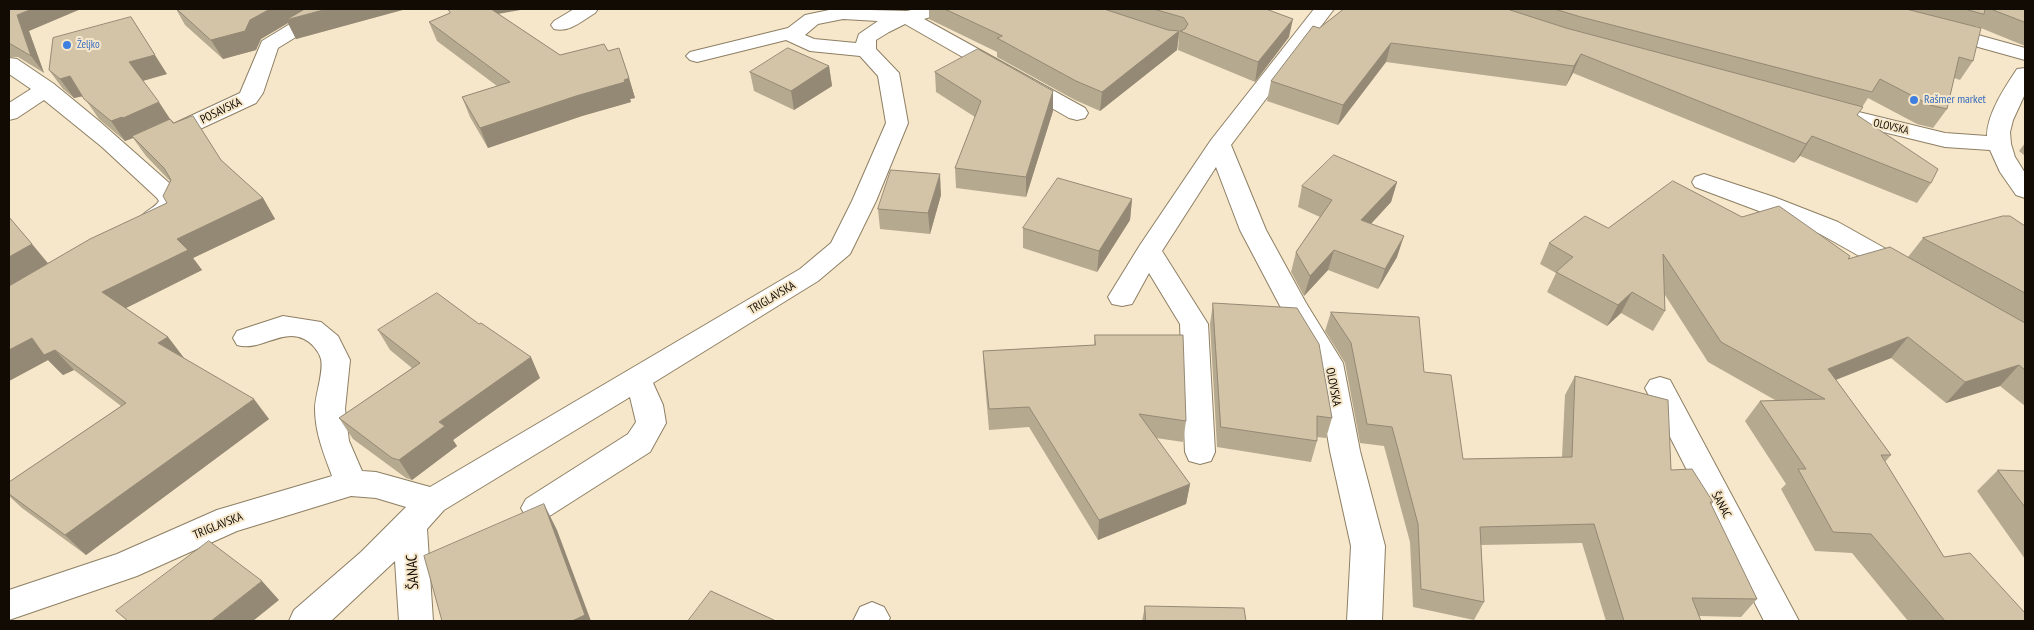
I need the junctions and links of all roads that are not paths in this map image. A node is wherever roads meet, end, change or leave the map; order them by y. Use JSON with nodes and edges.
{"nodes":[{"id":1,"x":588,"y":9,"type":"edge"},
{"id":2,"x":937,"y":9,"type":"edge"},
{"id":3,"x":1324,"y":9,"type":"edge"},
{"id":4,"x":907,"y":17,"type":"junction"},
{"id":5,"x":310,"y":20,"type":"edge"},
{"id":6,"x":561,"y":25,"type":"dead end"},
{"id":7,"x":1921,"y":25,"type":"edge"},
{"id":8,"x":795,"y":32,"type":"junction"},
{"id":9,"x":866,"y":50,"type":"junction"},
{"id":10,"x":2025,"y":54,"type":"edge"},
{"id":11,"x":697,"y":56,"type":"dead end"},
{"id":12,"x":9,"y":64,"type":"edge"},
{"id":13,"x":2025,"y":74,"type":"edge"},
{"id":14,"x":46,"y":89,"type":"junction"},
{"id":15,"x":1811,"y":106,"type":"edge"},
{"id":16,"x":9,"y":113,"type":"edge"},
{"id":17,"x":1077,"y":113,"type":"dead end"},
{"id":18,"x":1998,"y":144,"type":"junction"},
{"id":19,"x":1219,"y":145,"type":"junction"},
{"id":20,"x":126,"y":154,"type":"junction"},
{"id":21,"x":1704,"y":182,"type":"dead end"},
{"id":22,"x":2025,"y":190,"type":"edge"},
{"id":23,"x":133,"y":229,"type":"edge"},
{"id":24,"x":1149,"y":251,"type":"junction"},
{"id":25,"x":1923,"y":280,"type":"edge"},
{"id":26,"x":1122,"y":297,"type":"dead end"},
{"id":27,"x":247,"y":338,"type":"dead end"},
{"id":28,"x":637,"y":379,"type":"junction"},
{"id":29,"x":1660,"y":388,"type":"dead end"},
{"id":30,"x":1200,"y":452,"type":"dead end"},
{"id":31,"x":351,"y":484,"type":"junction"},
{"id":32,"x":537,"y":508,"type":"edge"},
{"id":33,"x":422,"y":512,"type":"junction"},
{"id":34,"x":9,"y":605,"type":"edge"},
{"id":35,"x":306,"y":621,"type":"edge"},
{"id":36,"x":416,"y":621,"type":"edge"},
{"id":37,"x":1365,"y":621,"type":"edge"},
{"id":38,"x":1782,"y":621,"type":"edge"}],
"edges":[{"from":1,"to":6,"type":"street"},
{"from":2,"to":4,"type":"street"},
{"from":3,"to":19,"type":"street"},
{"from":4,"to":8,"type":"street"},
{"from":4,"to":9,"type":"street"},
{"from":4,"to":17,"type":"street"},
{"from":5,"to":20,"type":"street","name":"POSAVSKA"},
{"from":7,"to":10,"type":"street"},
{"from":8,"to":9,"type":"street"},
{"from":8,"to":11,"type":"street"},
{"from":9,"to":28,"type":"street","name":"TRIGLAVSKA"},
{"from":12,"to":14,"type":"street"},
{"from":13,"to":18,"type":"street"},
{"from":14,"to":16,"type":"street"},
{"from":14,"to":20,"type":"street"},
{"from":15,"to":18,"type":"street","name":"OLOVSKA"},
{"from":18,"to":22,"type":"street"},
{"from":19,"to":24,"type":"street"},
{"from":19,"to":37,"type":"street","name":"OLOVSKA"},
{"from":20,"to":23,"type":"street"},
{"from":21,"to":25,"type":"street"},
{"from":24,"to":26,"type":"street"},
{"from":24,"to":30,"type":"street"},
{"from":27,"to":31,"type":"street"},
{"from":28,"to":32,"type":"street"},
{"from":28,"to":33,"type":"street","name":"TRIGLAVSKA"},
{"from":29,"to":38,"type":"street","name":"ŠANAC"},
{"from":31,"to":33,"type":"street","name":"TRIGLAVSKA"},
{"from":31,"to":34,"type":"street","name":"TRIGLAVSKA"},
{"from":33,"to":35,"type":"street","name":"TRIGLAVSKA"},
{"from":33,"to":36,"type":"street","name":"ŠANAC"}]}
